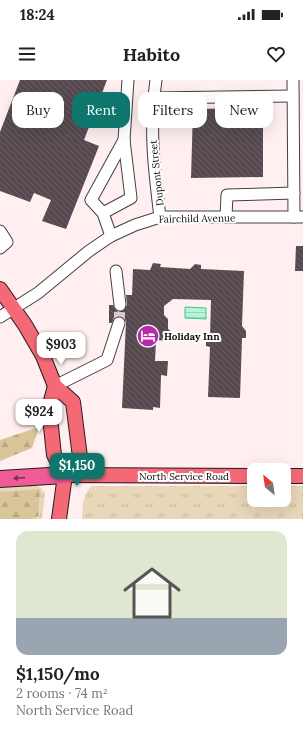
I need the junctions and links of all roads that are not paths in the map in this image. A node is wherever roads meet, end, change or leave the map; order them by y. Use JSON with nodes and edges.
{"nodes":[{"id":1,"x":128,"y":80,"type":"edge"},
{"id":2,"x":156,"y":80,"type":"edge"},
{"id":3,"x":293,"y":80,"type":"edge"},
{"id":4,"x":155,"y":92,"type":"edge"},
{"id":5,"x":294,"y":96,"type":"junction"},
{"id":6,"x":207,"y":97,"type":"edge"},
{"id":7,"x":152,"y":128,"type":"edge"},
{"id":8,"x":124,"y":140,"type":"junction"},
{"id":9,"x":294,"y":193,"type":"junction"},
{"id":10,"x":103,"y":213,"type":"junction"},
{"id":11,"x":160,"y":217,"type":"junction"},
{"id":12,"x":226,"y":217,"type":"junction"},
{"id":13,"x":298,"y":217,"type":"edge"},
{"id":14,"x":0,"y":231,"type":"edge"},
{"id":15,"x":111,"y":236,"type":"junction"},
{"id":16,"x":0,"y":248,"type":"edge"},
{"id":17,"x":116,"y":271,"type":"dead end"},
{"id":18,"x":0,"y":289,"type":"edge"},
{"id":19,"x":120,"y":305,"type":"tunnel mouth"},
{"id":20,"x":14,"y":308,"type":"junction"},
{"id":21,"x":0,"y":316,"type":"edge"},
{"id":22,"x":119,"y":323,"type":"tunnel mouth"},
{"id":23,"x":55,"y":386,"type":"junction"},
{"id":24,"x":65,"y":475,"type":"junction"},
{"id":25,"x":247,"y":476,"type":"edge"},
{"id":26,"x":291,"y":476,"type":"edge"},
{"id":27,"x":303,"y":476,"type":"edge"},
{"id":28,"x":0,"y":479,"type":"edge"},
{"id":29,"x":59,"y":519,"type":"edge"}],
"edges":[{"from":1,"to":8,"type":"street"},
{"from":2,"to":4,"type":"street","name":"Dupont Street"},
{"from":3,"to":5,"type":"street"},
{"from":5,"to":6,"type":"street"},
{"from":5,"to":9,"type":"street"},
{"from":7,"to":11,"type":"street","name":"Dupont Street"},
{"from":8,"to":10,"type":"street"},
{"from":8,"to":10,"type":"street"},
{"from":9,"to":12,"type":"street"},
{"from":9,"to":13,"type":"street"},
{"from":10,"to":15,"type":"street"},
{"from":11,"to":12,"type":"street","name":"Fairchild Avenue"},
{"from":11,"to":15,"type":"street","name":"Fairchild Avenue"},
{"from":12,"to":13,"type":"street","name":"Fairchild Avenue"},
{"from":14,"to":16,"type":"street"},
{"from":15,"to":20,"type":"street","name":"Fairchild Avenue"},
{"from":17,"to":19,"type":"street"},
{"from":18,"to":20,"type":"main road"},
{"from":20,"to":21,"type":"street","name":"Fairchild Avenue"},
{"from":20,"to":23,"type":"main road"},
{"from":22,"to":23,"type":"street"},
{"from":23,"to":24,"type":"main road"},
{"from":23,"to":24,"type":"main road"},
{"from":24,"to":25,"type":"main road","name":"North Service Road"},
{"from":24,"to":28,"type":"highway","one_way":true},
{"from":24,"to":29,"type":"main road"},
{"from":26,"to":27,"type":"main road"}]}
